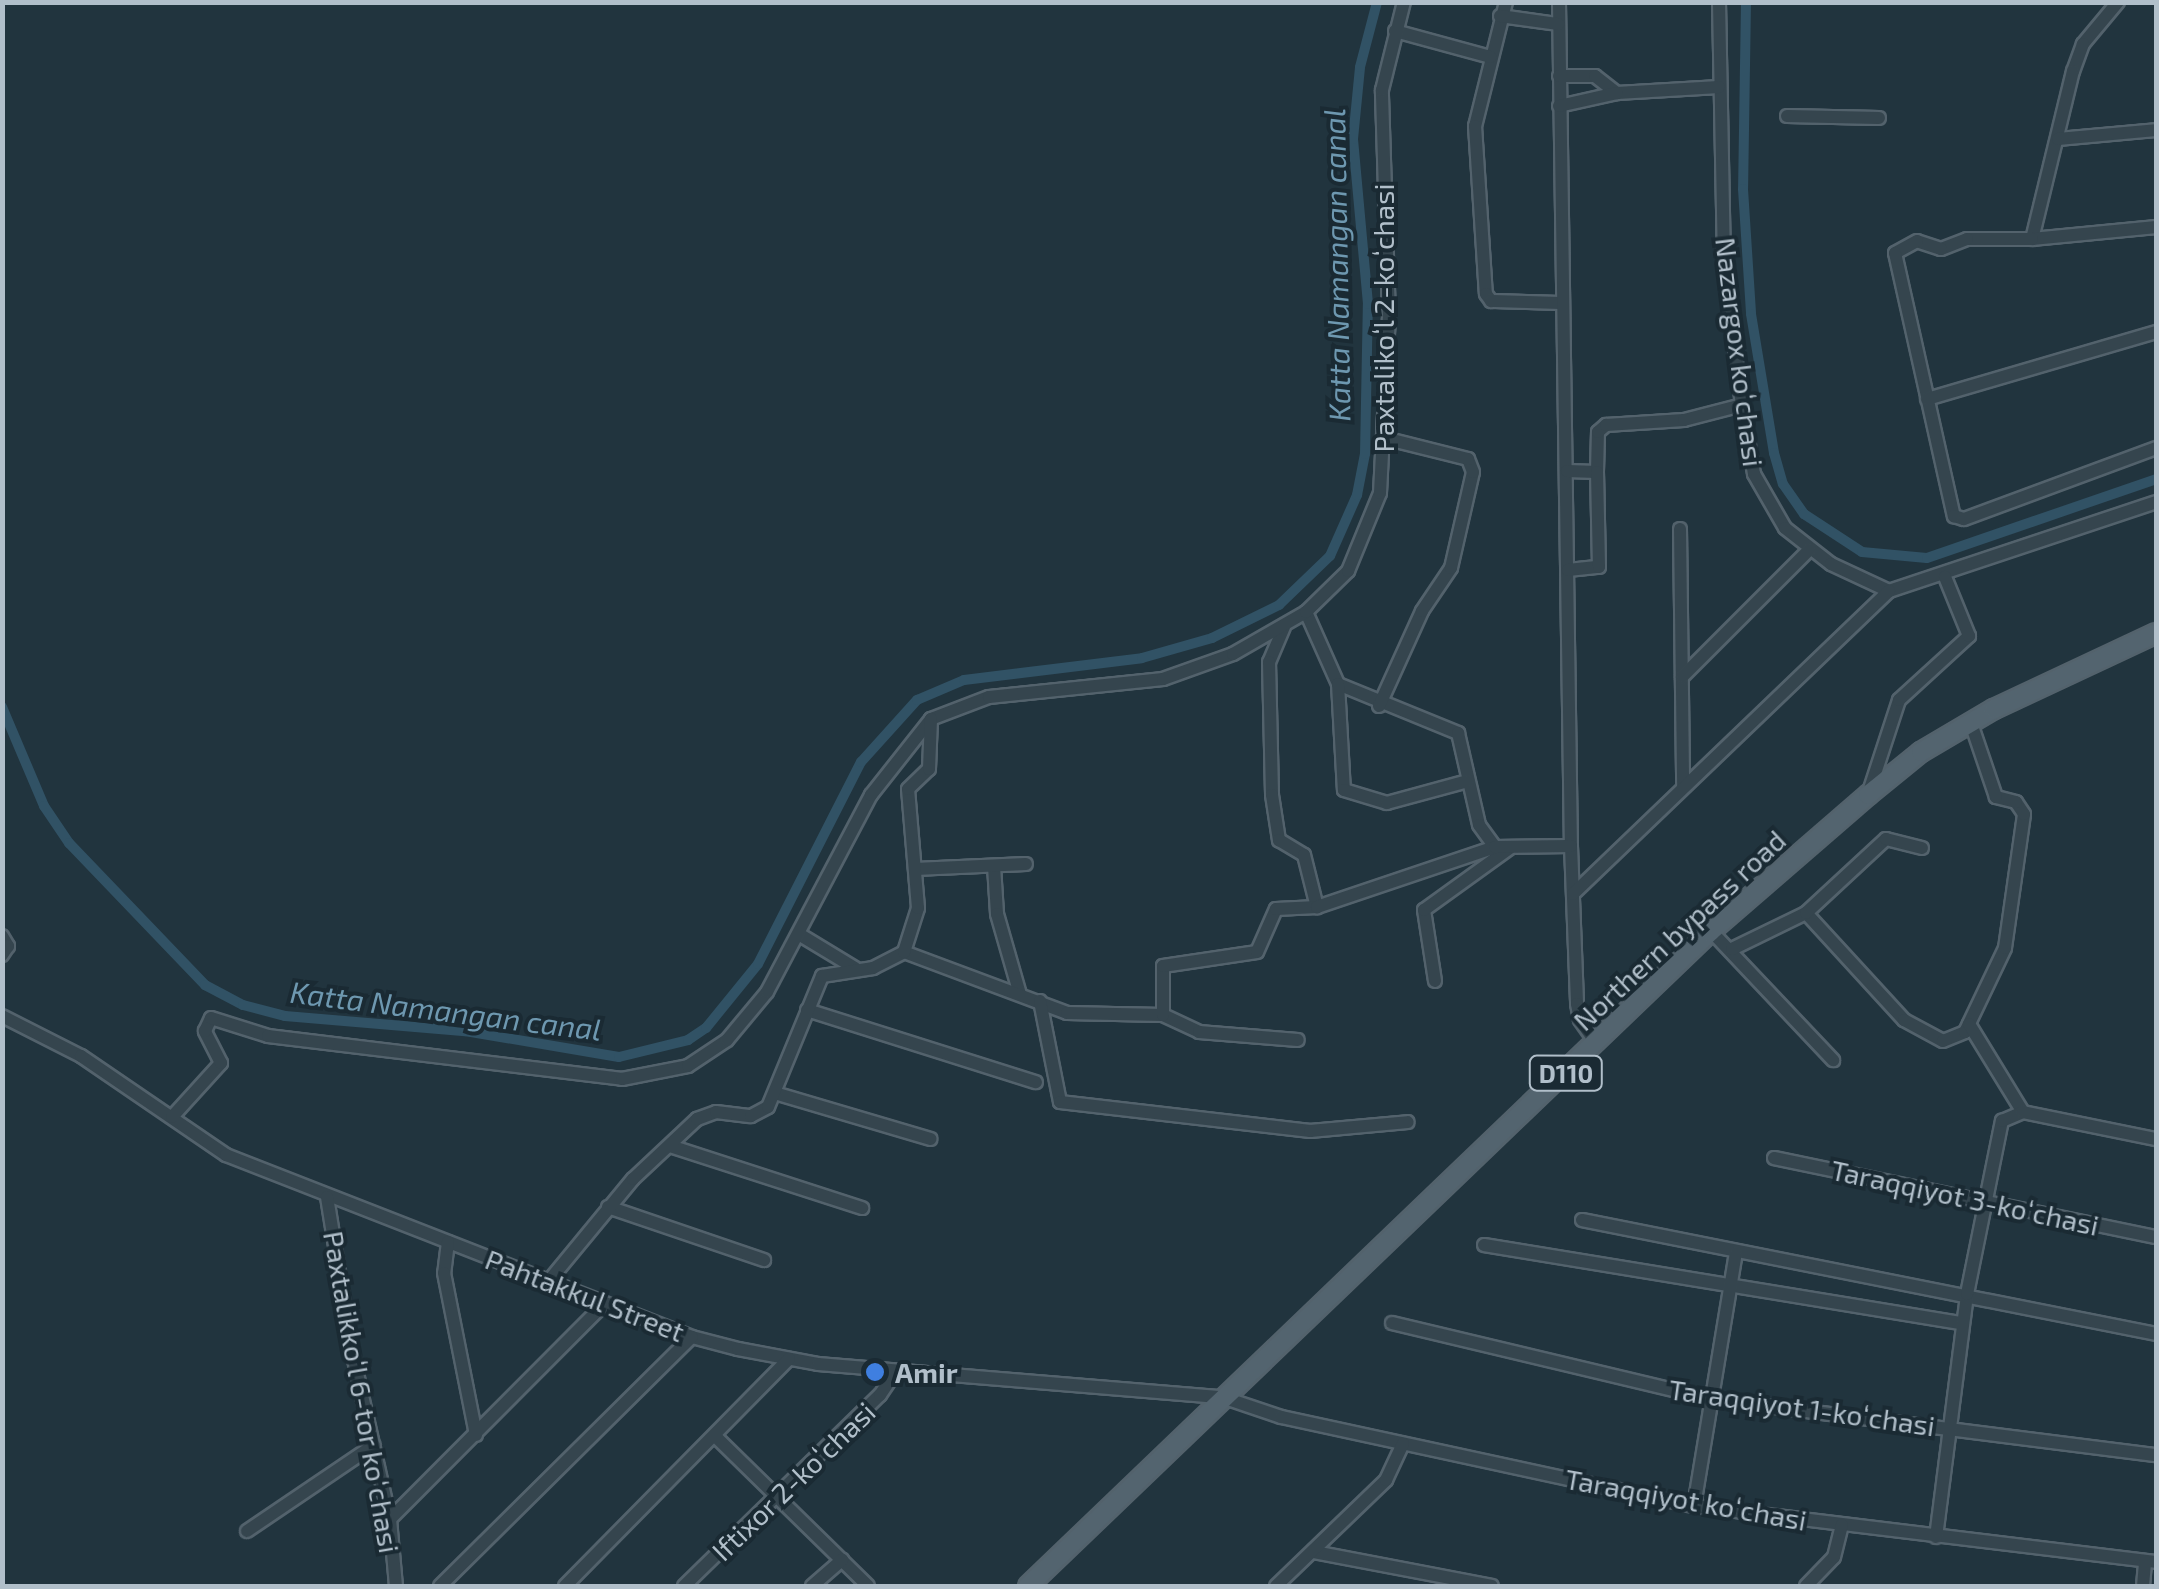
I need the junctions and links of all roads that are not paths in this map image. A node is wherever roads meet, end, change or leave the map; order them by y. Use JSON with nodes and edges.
{"nodes":[{"id":1,"x":1404,"y":2,"type":"edge"},
{"id":2,"x":1506,"y":2,"type":"edge"},
{"id":3,"x":1559,"y":2,"type":"edge"},
{"id":4,"x":1720,"y":2,"type":"edge"},
{"id":5,"x":2118,"y":2,"type":"edge"},
{"id":6,"x":1500,"y":16,"type":"junction"},
{"id":7,"x":1558,"y":24,"type":"junction"},
{"id":8,"x":1396,"y":31,"type":"junction"},
{"id":9,"x":1491,"y":56,"type":"junction"},
{"id":10,"x":1559,"y":76,"type":"junction"},
{"id":11,"x":1719,"y":87,"type":"junction"},
{"id":12,"x":1617,"y":93,"type":"junction"},
{"id":13,"x":1559,"y":106,"type":"junction"},
{"id":14,"x":1788,"y":116,"type":"dead end"},
{"id":15,"x":1879,"y":118,"type":"dead end"},
{"id":16,"x":2156,"y":130,"type":"edge"},
{"id":17,"x":2058,"y":140,"type":"junction"},
{"id":18,"x":2156,"y":227,"type":"edge"},
{"id":19,"x":2032,"y":239,"type":"junction"},
{"id":20,"x":1563,"y":303,"type":"junction"},
{"id":21,"x":2156,"y":332,"type":"edge"},
{"id":22,"x":1927,"y":399,"type":"junction"},
{"id":23,"x":1742,"y":405,"type":"junction"},
{"id":24,"x":1388,"y":439,"type":"junction"},
{"id":25,"x":2156,"y":448,"type":"edge"},
{"id":26,"x":1567,"y":471,"type":"junction"},
{"id":27,"x":1597,"y":472,"type":"junction"},
{"id":28,"x":2156,"y":502,"type":"edge"},
{"id":29,"x":1680,"y":529,"type":"dead end"},
{"id":30,"x":1810,"y":549,"type":"junction"},
{"id":31,"x":1568,"y":570,"type":"junction"},
{"id":32,"x":1945,"y":578,"type":"junction"},
{"id":33,"x":1889,"y":591,"type":"junction"},
{"id":34,"x":1306,"y":612,"type":"junction"},
{"id":35,"x":1286,"y":625,"type":"junction"},
{"id":36,"x":2156,"y":632,"type":"edge"},
{"id":37,"x":1682,"y":678,"type":"junction"},
{"id":38,"x":1338,"y":684,"type":"junction"},
{"id":39,"x":1380,"y":706,"type":"junction"},
{"id":40,"x":931,"y":719,"type":"junction"},
{"id":41,"x":1971,"y":722,"type":"junction"},
{"id":42,"x":1468,"y":781,"type":"junction"},
{"id":43,"x":1683,"y":786,"type":"junction"},
{"id":44,"x":1868,"y":795,"type":"junction"},
{"id":45,"x":1571,"y":846,"type":"junction"},
{"id":46,"x":1496,"y":847,"type":"junction"},
{"id":47,"x":1512,"y":847,"type":"junction"},
{"id":48,"x":1922,"y":848,"type":"dead end"},
{"id":49,"x":1026,"y":864,"type":"dead end"},
{"id":50,"x":990,"y":866,"type":"junction"},
{"id":51,"x":915,"y":869,"type":"junction"},
{"id":52,"x":1573,"y":894,"type":"junction"},
{"id":53,"x":1318,"y":907,"type":"junction"},
{"id":54,"x":1806,"y":913,"type":"junction"},
{"id":55,"x":1711,"y":931,"type":"junction"},
{"id":56,"x":2,"y":936,"type":"edge"},
{"id":57,"x":802,"y":936,"type":"junction"},
{"id":58,"x":1732,"y":949,"type":"junction"},
{"id":59,"x":904,"y":952,"type":"junction"},
{"id":60,"x":2,"y":954,"type":"edge"},
{"id":61,"x":856,"y":969,"type":"junction"},
{"id":62,"x":1435,"y":981,"type":"dead end"},
{"id":63,"x":1014,"y":993,"type":"junction"},
{"id":64,"x":1040,"y":1000,"type":"junction"},
{"id":65,"x":808,"y":1010,"type":"junction"},
{"id":66,"x":1163,"y":1015,"type":"junction"},
{"id":67,"x":2,"y":1016,"type":"edge"},
{"id":68,"x":1969,"y":1024,"type":"junction"},
{"id":69,"x":1298,"y":1040,"type":"dead end"},
{"id":70,"x":1596,"y":1044,"type":"junction"},
{"id":71,"x":1833,"y":1060,"type":"dead end"},
{"id":72,"x":1036,"y":1082,"type":"dead end"},
{"id":73,"x":778,"y":1094,"type":"junction"},
{"id":74,"x":2023,"y":1112,"type":"junction"},
{"id":75,"x":172,"y":1117,"type":"junction"},
{"id":76,"x":1408,"y":1122,"type":"dead end"},
{"id":77,"x":930,"y":1139,"type":"dead end"},
{"id":78,"x":2156,"y":1139,"type":"edge"},
{"id":79,"x":670,"y":1146,"type":"junction"},
{"id":80,"x":1774,"y":1158,"type":"dead end"},
{"id":81,"x":327,"y":1197,"type":"junction"},
{"id":82,"x":1985,"y":1200,"type":"junction"},
{"id":83,"x":608,"y":1207,"type":"junction"},
{"id":84,"x":862,"y":1208,"type":"dead end"},
{"id":85,"x":1582,"y":1220,"type":"dead end"},
{"id":86,"x":2156,"y":1237,"type":"edge"},
{"id":87,"x":448,"y":1242,"type":"junction"},
{"id":88,"x":1484,"y":1245,"type":"dead end"},
{"id":89,"x":1736,"y":1252,"type":"junction"},
{"id":90,"x":764,"y":1260,"type":"dead end"},
{"id":91,"x":548,"y":1282,"type":"junction"},
{"id":92,"x":1733,"y":1287,"type":"junction"},
{"id":93,"x":1966,"y":1294,"type":"junction"},
{"id":94,"x":604,"y":1304,"type":"junction"},
{"id":95,"x":1392,"y":1323,"type":"dead end"},
{"id":96,"x":1962,"y":1323,"type":"junction"},
{"id":97,"x":2156,"y":1334,"type":"edge"},
{"id":98,"x":692,"y":1337,"type":"junction"},
{"id":99,"x":789,"y":1359,"type":"junction"},
{"id":100,"x":896,"y":1371,"type":"junction"},
{"id":101,"x":1222,"y":1397,"type":"junction"},
{"id":102,"x":1711,"y":1399,"type":"junction"},
{"id":103,"x":1950,"y":1429,"type":"junction"},
{"id":104,"x":476,"y":1434,"type":"junction"},
{"id":105,"x":715,"y":1436,"type":"junction"},
{"id":106,"x":1403,"y":1444,"type":"junction"},
{"id":107,"x":374,"y":1445,"type":"junction"},
{"id":108,"x":2156,"y":1455,"type":"edge"},
{"id":109,"x":776,"y":1496,"type":"junction"},
{"id":110,"x":1694,"y":1506,"type":"junction"},
{"id":111,"x":390,"y":1519,"type":"junction"},
{"id":112,"x":1842,"y":1525,"type":"junction"},
{"id":113,"x":247,"y":1531,"type":"dead end"},
{"id":114,"x":1936,"y":1537,"type":"junction"},
{"id":115,"x":1314,"y":1552,"type":"junction"},
{"id":116,"x":842,"y":1560,"type":"junction"},
{"id":117,"x":2151,"y":1561,"type":"edge"},
{"id":118,"x":1431,"y":1574,"type":"junction"},
{"id":119,"x":396,"y":1586,"type":"edge"},
{"id":120,"x":440,"y":1586,"type":"edge"},
{"id":121,"x":566,"y":1586,"type":"edge"},
{"id":122,"x":684,"y":1586,"type":"edge"},
{"id":123,"x":812,"y":1586,"type":"edge"},
{"id":124,"x":868,"y":1586,"type":"edge"},
{"id":125,"x":1028,"y":1586,"type":"edge"},
{"id":126,"x":1276,"y":1586,"type":"edge"},
{"id":127,"x":1419,"y":1586,"type":"edge"},
{"id":128,"x":1492,"y":1586,"type":"edge"},
{"id":129,"x":1806,"y":1586,"type":"edge"},
{"id":130,"x":2142,"y":1586,"type":"edge"}],
"edges":[{"from":1,"to":8,"type":"street","name":"Paxtalikoʻl 2-koʻchasi"},
{"from":2,"to":6,"type":"street"},
{"from":3,"to":7,"type":"street"},
{"from":4,"to":11,"type":"street","name":"Nazargox koʻchasi"},
{"from":5,"to":17,"type":"street"},
{"from":6,"to":7,"type":"street"},
{"from":6,"to":9,"type":"street"},
{"from":7,"to":10,"type":"street"},
{"from":8,"to":9,"type":"street"},
{"from":8,"to":24,"type":"street","name":"Paxtalikoʻl 2-koʻchasi"},
{"from":9,"to":20,"type":"street"},
{"from":10,"to":12,"type":"street"},
{"from":10,"to":13,"type":"street"},
{"from":11,"to":12,"type":"street"},
{"from":11,"to":23,"type":"street","name":"Nazargox koʻchasi"},
{"from":12,"to":13,"type":"street"},
{"from":13,"to":20,"type":"street"},
{"from":14,"to":15,"type":"street"},
{"from":16,"to":17,"type":"street"},
{"from":17,"to":19,"type":"street"},
{"from":18,"to":19,"type":"street"},
{"from":19,"to":22,"type":"street"},
{"from":20,"to":26,"type":"street"},
{"from":21,"to":22,"type":"street"},
{"from":22,"to":25,"type":"street"},
{"from":23,"to":27,"type":"street"},
{"from":23,"to":30,"type":"street","name":"Nazargox koʻchasi"},
{"from":24,"to":34,"type":"street","name":"Paxtalikoʻl 2-koʻchasi"},
{"from":24,"to":39,"type":"street"},
{"from":26,"to":27,"type":"street"},
{"from":26,"to":31,"type":"street"},
{"from":27,"to":31,"type":"street"},
{"from":28,"to":32,"type":"street"},
{"from":29,"to":37,"type":"street"},
{"from":30,"to":33,"type":"street","name":"Nazargox koʻchasi"},
{"from":30,"to":37,"type":"street"},
{"from":31,"to":45,"type":"street"},
{"from":32,"to":33,"type":"street"},
{"from":32,"to":44,"type":"street"},
{"from":33,"to":43,"type":"street"},
{"from":34,"to":35,"type":"street","name":"Paxtalikoʻl 2-koʻchasi"},
{"from":34,"to":38,"type":"street"},
{"from":35,"to":40,"type":"street","name":"Paxtalikoʻl 2-koʻchasi"},
{"from":35,"to":53,"type":"street"},
{"from":36,"to":41,"type":"main road","name":"Northern bypass road","number":"D110"},
{"from":37,"to":43,"type":"street"},
{"from":38,"to":39,"type":"street"},
{"from":38,"to":42,"type":"street"},
{"from":39,"to":42,"type":"street"},
{"from":40,"to":51,"type":"street"},
{"from":40,"to":57,"type":"street"},
{"from":41,"to":44,"type":"main road","name":"Northern bypass road","number":"D110"},
{"from":41,"to":68,"type":"street"},
{"from":42,"to":46,"type":"street"},
{"from":43,"to":52,"type":"street"},
{"from":44,"to":55,"type":"main road","name":"Northern bypass road","number":"D110"},
{"from":45,"to":47,"type":"street"},
{"from":45,"to":52,"type":"street"},
{"from":46,"to":47,"type":"street"},
{"from":46,"to":53,"type":"street"},
{"from":47,"to":62,"type":"street"},
{"from":48,"to":54,"type":"street"},
{"from":49,"to":50,"type":"street"},
{"from":50,"to":51,"type":"street"},
{"from":50,"to":63,"type":"street"},
{"from":51,"to":59,"type":"street"},
{"from":52,"to":70,"type":"street"},
{"from":53,"to":66,"type":"street"},
{"from":54,"to":58,"type":"street"},
{"from":54,"to":68,"type":"street"},
{"from":55,"to":58,"type":"street"},
{"from":55,"to":70,"type":"main road","name":"Northern bypass road","number":"D110"},
{"from":56,"to":60,"type":"street"},
{"from":57,"to":61,"type":"street"},
{"from":57,"to":75,"type":"street"},
{"from":58,"to":71,"type":"street"},
{"from":59,"to":61,"type":"street"},
{"from":59,"to":63,"type":"street"},
{"from":61,"to":65,"type":"street"},
{"from":63,"to":64,"type":"street"},
{"from":64,"to":66,"type":"street"},
{"from":64,"to":76,"type":"street"},
{"from":65,"to":72,"type":"street"},
{"from":65,"to":73,"type":"street"},
{"from":66,"to":69,"type":"street"},
{"from":67,"to":75,"type":"street","name":"Pahtakkul Street"},
{"from":68,"to":74,"type":"street"},
{"from":70,"to":101,"type":"main road","name":"Northern bypass road","number":"D110"},
{"from":73,"to":77,"type":"street"},
{"from":73,"to":79,"type":"street"},
{"from":74,"to":78,"type":"street"},
{"from":74,"to":82,"type":"street"},
{"from":75,"to":81,"type":"street","name":"Pahtakkul Street"},
{"from":79,"to":83,"type":"street"},
{"from":79,"to":84,"type":"street"},
{"from":80,"to":82,"type":"street","name":"Taraqqiyot 3-koʻchasi"},
{"from":81,"to":87,"type":"street","name":"Pahtakkul Street"},
{"from":81,"to":107,"type":"street","name":"Paxtalikkoʻl 6-tor koʻchasi"},
{"from":82,"to":86,"type":"street","name":"Taraqqiyot 3-koʻchasi"},
{"from":82,"to":93,"type":"street"},
{"from":83,"to":90,"type":"street"},
{"from":83,"to":91,"type":"street"},
{"from":85,"to":89,"type":"street"},
{"from":87,"to":91,"type":"street","name":"Pahtakkul Street"},
{"from":87,"to":104,"type":"street"},
{"from":88,"to":92,"type":"street"},
{"from":89,"to":92,"type":"street"},
{"from":89,"to":93,"type":"street"},
{"from":91,"to":94,"type":"street","name":"Pahtakkul Street"},
{"from":92,"to":96,"type":"street"},
{"from":92,"to":102,"type":"street"},
{"from":93,"to":96,"type":"street"},
{"from":93,"to":97,"type":"street"},
{"from":94,"to":98,"type":"street","name":"Pahtakkul Street"},
{"from":94,"to":104,"type":"street"},
{"from":95,"to":102,"type":"street","name":"Taraqqiyot 1-koʻchasi"},
{"from":96,"to":103,"type":"street"},
{"from":98,"to":99,"type":"street","name":"Pahtakkul Street"},
{"from":98,"to":120,"type":"street"},
{"from":99,"to":100,"type":"street","name":"Pahtakkul Street"},
{"from":99,"to":105,"type":"street"},
{"from":100,"to":101,"type":"street","name":"Pahtakkul Street"},
{"from":100,"to":109,"type":"street","name":"Iftixor 2-koʻchasi"},
{"from":101,"to":106,"type":"street","name":"Taraqqiyot koʻchasi"},
{"from":101,"to":125,"type":"main road","name":"Northern bypass road","number":"D110"},
{"from":102,"to":103,"type":"street","name":"Taraqqiyot 1-koʻchasi"},
{"from":102,"to":110,"type":"street"},
{"from":103,"to":108,"type":"street","name":"Taraqqiyot 1-koʻchasi"},
{"from":103,"to":114,"type":"street"},
{"from":104,"to":111,"type":"street"},
{"from":105,"to":109,"type":"street"},
{"from":105,"to":121,"type":"street"},
{"from":106,"to":110,"type":"street","name":"Taraqqiyot koʻchasi"},
{"from":106,"to":115,"type":"street"},
{"from":107,"to":111,"type":"street","name":"Paxtalikkoʻl 6-tor koʻchasi"},
{"from":107,"to":113,"type":"street"},
{"from":109,"to":116,"type":"street"},
{"from":109,"to":122,"type":"street","name":"Iftixor 2-koʻchasi"},
{"from":110,"to":112,"type":"street","name":"Taraqqiyot koʻchasi"},
{"from":111,"to":119,"type":"street","name":"Paxtalikkoʻl 6-tor koʻchasi"},
{"from":112,"to":114,"type":"street","name":"Taraqqiyot koʻchasi"},
{"from":112,"to":129,"type":"street"},
{"from":114,"to":117,"type":"street","name":"Taraqqiyot koʻchasi"},
{"from":115,"to":118,"type":"street"},
{"from":115,"to":126,"type":"street"},
{"from":116,"to":123,"type":"street"},
{"from":116,"to":124,"type":"street"},
{"from":117,"to":130,"type":"street"},
{"from":118,"to":127,"type":"street"},
{"from":118,"to":128,"type":"street"}]}
